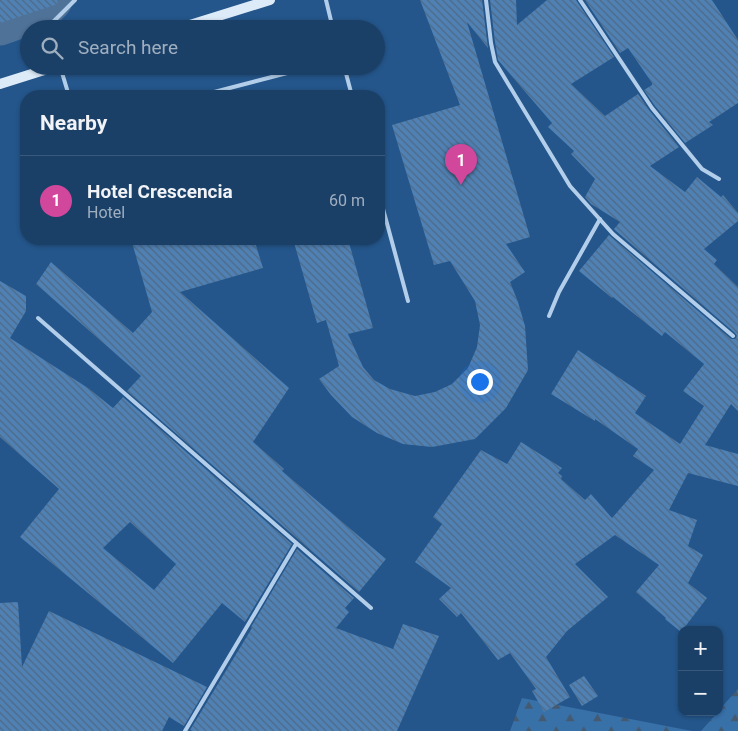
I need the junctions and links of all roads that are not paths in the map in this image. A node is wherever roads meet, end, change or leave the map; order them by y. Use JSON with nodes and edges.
{"nodes":[{"id":1,"x":75,"y":0,"type":"edge"},
{"id":2,"x":270,"y":0,"type":"edge"},
{"id":3,"x":326,"y":0,"type":"edge"},
{"id":4,"x":486,"y":0,"type":"edge"},
{"id":5,"x":580,"y":0,"type":"edge"},
{"id":6,"x":55,"y":20,"type":"edge"},
{"id":7,"x":207,"y":20,"type":"edge"},
{"id":8,"x":331,"y":20,"type":"edge"},
{"id":9,"x":29,"y":75,"type":"edge"},
{"id":10,"x":61,"y":75,"type":"edge"},
{"id":11,"x":280,"y":75,"type":"edge"},
{"id":12,"x":346,"y":75,"type":"edge"},
{"id":13,"x":0,"y":84,"type":"edge"},
{"id":14,"x":67,"y":90,"type":"edge"},
{"id":15,"x":222,"y":90,"type":"edge"},
{"id":16,"x":350,"y":90,"type":"edge"},
{"id":17,"x":719,"y":180,"type":"dead end"},
{"id":18,"x":385,"y":216,"type":"edge"},
{"id":19,"x":600,"y":219,"type":"junction"},
{"id":20,"x":408,"y":301,"type":"dead end"},
{"id":21,"x":549,"y":316,"type":"dead end"},
{"id":22,"x":38,"y":318,"type":"dead end"},
{"id":23,"x":733,"y":336,"type":"dead end"},
{"id":24,"x":296,"y":544,"type":"junction"},
{"id":25,"x":370,"y":608,"type":"dead end"},
{"id":26,"x":185,"y":731,"type":"edge"}],
"edges":[{"from":1,"to":6,"type":"lane"},
{"from":2,"to":7,"type":"main road"},
{"from":3,"to":8,"type":"lane"},
{"from":4,"to":19,"type":"lane"},
{"from":5,"to":17,"type":"lane"},
{"from":9,"to":13,"type":"main road"},
{"from":10,"to":14,"type":"lane"},
{"from":11,"to":15,"type":"lane"},
{"from":12,"to":16,"type":"lane"},
{"from":18,"to":20,"type":"lane"},
{"from":19,"to":21,"type":"lane"},
{"from":19,"to":23,"type":"lane"},
{"from":22,"to":24,"type":"lane"},
{"from":24,"to":25,"type":"lane"},
{"from":24,"to":26,"type":"lane"}]}
